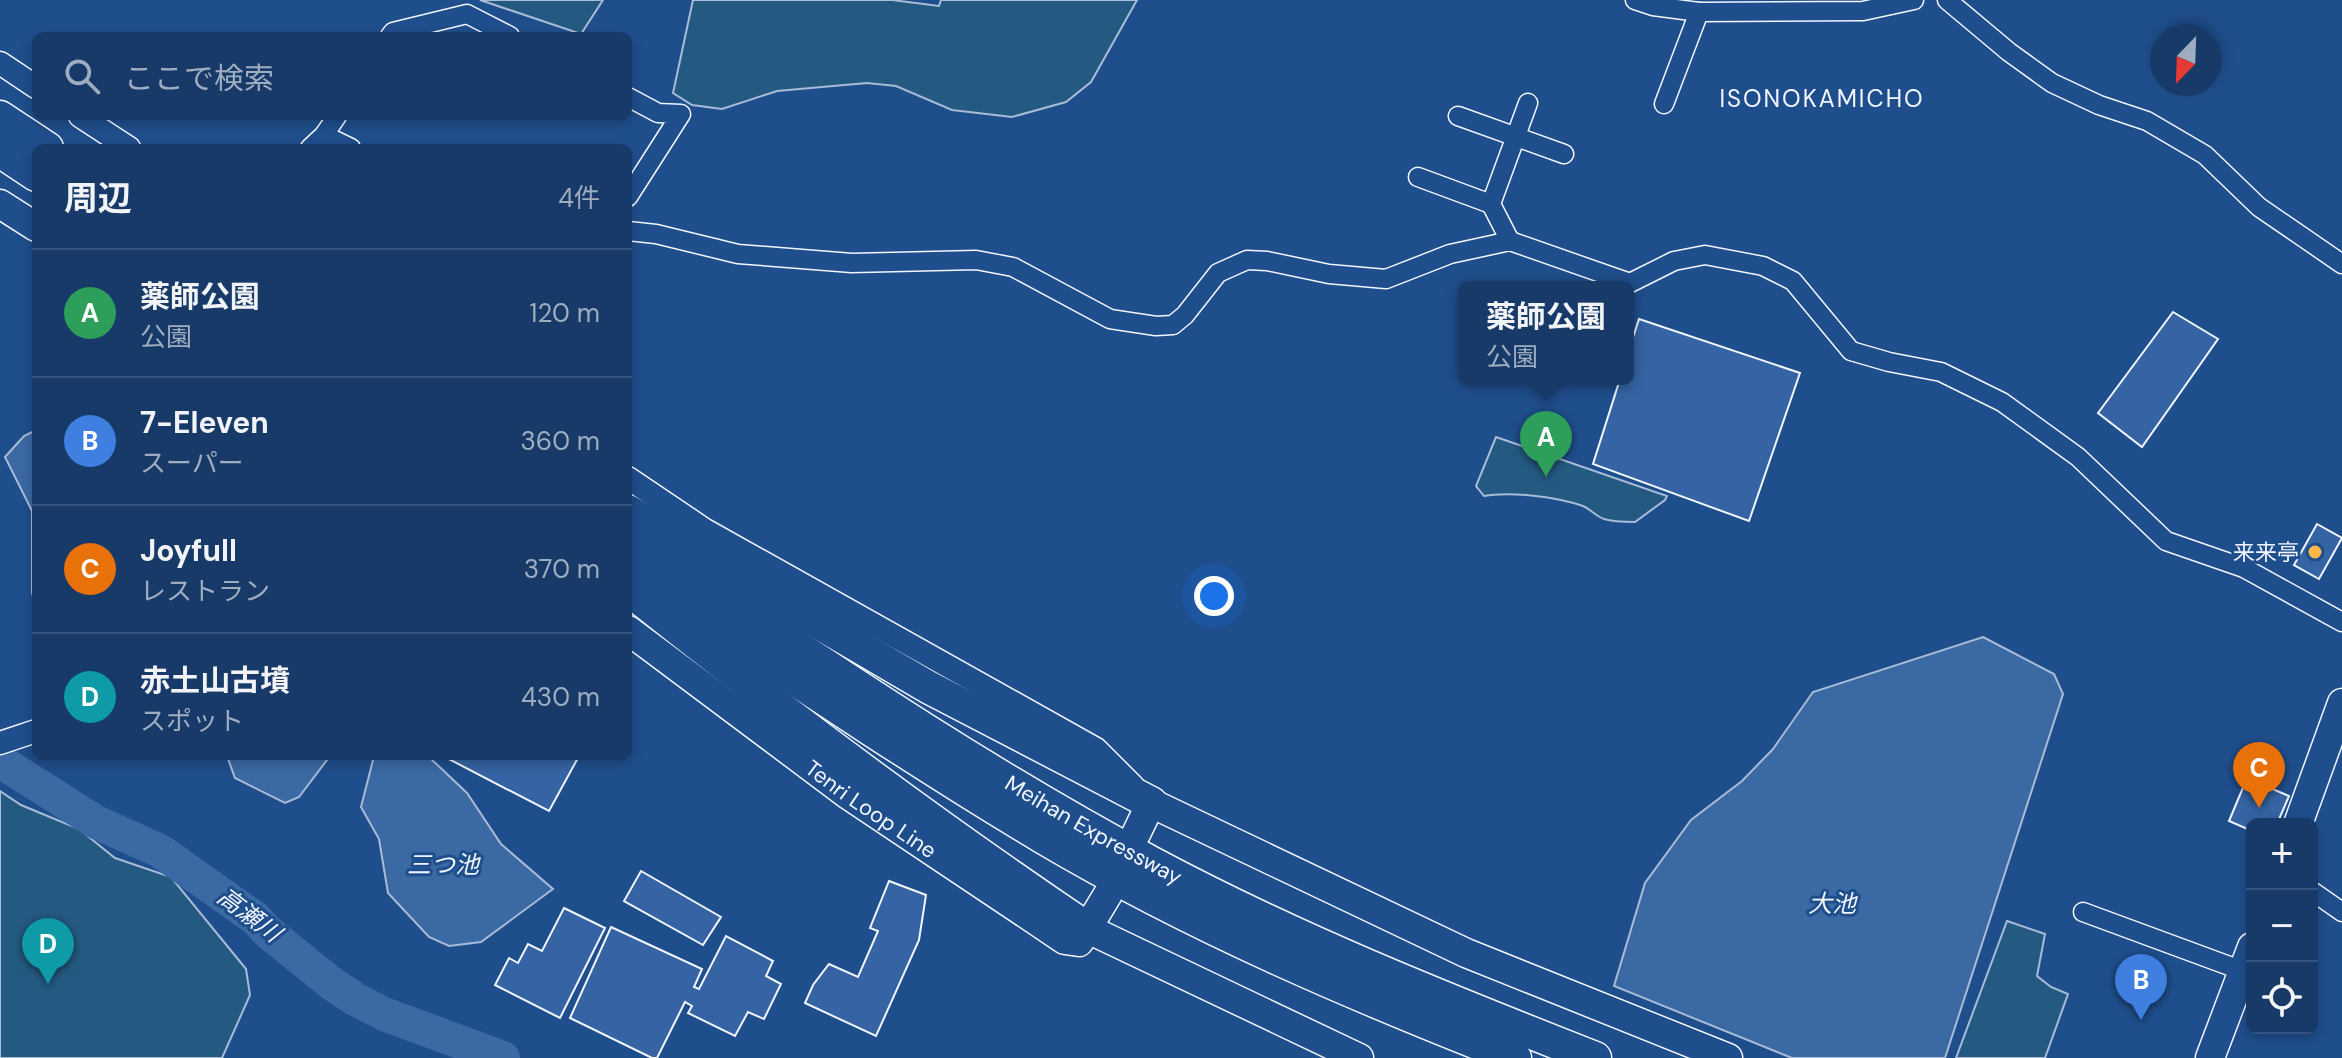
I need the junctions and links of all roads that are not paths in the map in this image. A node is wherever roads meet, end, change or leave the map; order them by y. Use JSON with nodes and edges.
{"nodes":[{"id":1,"x":1635,"y":0,"type":"edge"},
{"id":2,"x":1914,"y":0,"type":"edge"},
{"id":3,"x":1947,"y":0,"type":"edge"},
{"id":4,"x":1710,"y":8,"type":"edge"},
{"id":5,"x":393,"y":32,"type":"edge"},
{"id":6,"x":502,"y":32,"type":"edge"},
{"id":7,"x":0,"y":63,"type":"edge"},
{"id":8,"x":32,"y":84,"type":"edge"},
{"id":9,"x":632,"y":99,"type":"edge"},
{"id":10,"x":1528,"y":103,"type":"dead end"},
{"id":11,"x":1664,"y":104,"type":"dead end"},
{"id":12,"x":1458,"y":116,"type":"dead end"},
{"id":13,"x":0,"y":117,"type":"edge"},
{"id":14,"x":86,"y":120,"type":"edge"},
{"id":15,"x":334,"y":120,"type":"edge"},
{"id":16,"x":1516,"y":136,"type":"junction"},
{"id":17,"x":317,"y":142,"type":"edge"},
{"id":18,"x":41,"y":144,"type":"edge"},
{"id":19,"x":123,"y":144,"type":"edge"},
{"id":20,"x":0,"y":151,"type":"edge"},
{"id":21,"x":1564,"y":154,"type":"dead end"},
{"id":22,"x":32,"y":172,"type":"edge"},
{"id":23,"x":1418,"y":177,"type":"dead end"},
{"id":24,"x":632,"y":191,"type":"edge"},
{"id":25,"x":0,"y":204,"type":"edge"},
{"id":26,"x":1491,"y":204,"type":"junction"},
{"id":27,"x":32,"y":224,"type":"edge"},
{"id":28,"x":632,"y":231,"type":"edge"},
{"id":29,"x":1510,"y":241,"type":"junction"},
{"id":30,"x":2342,"y":264,"type":"edge"},
{"id":31,"x":1624,"y":281,"type":"edge"},
{"id":32,"x":1634,"y":281,"type":"edge"},
{"id":33,"x":632,"y":481,"type":"edge"},
{"id":34,"x":632,"y":513,"type":"edge"},
{"id":35,"x":632,"y":537,"type":"edge"},
{"id":36,"x":632,"y":571,"type":"edge"},
{"id":37,"x":632,"y":592,"type":"edge"},
{"id":38,"x":2342,"y":622,"type":"edge"},
{"id":39,"x":632,"y":633,"type":"edge"},
{"id":40,"x":2342,"y":703,"type":"edge"},
{"id":41,"x":1151,"y":803,"type":"junction"},
{"id":42,"x":2300,"y":818,"type":"edge"},
{"id":43,"x":1136,"y":834,"type":"dead end"},
{"id":44,"x":1108,"y":894,"type":"dead end"},
{"id":45,"x":2318,"y":895,"type":"edge"},
{"id":46,"x":2083,"y":912,"type":"dead end"},
{"id":47,"x":2342,"y":912,"type":"edge"},
{"id":48,"x":1088,"y":929,"type":"junction"},
{"id":49,"x":2246,"y":958,"type":"edge"},
{"id":50,"x":2247,"y":962,"type":"edge"},
{"id":51,"x":1359,"y":1058,"type":"edge"},
{"id":52,"x":1515,"y":1058,"type":"edge"},
{"id":53,"x":1595,"y":1058,"type":"edge"},
{"id":54,"x":1728,"y":1058,"type":"edge"},
{"id":55,"x":2210,"y":1058,"type":"edge"}],
"edges":[{"from":1,"to":4,"type":"street"},
{"from":2,"to":4,"type":"street"},
{"from":3,"to":30,"type":"street"},
{"from":4,"to":11,"type":"street"},
{"from":5,"to":6,"type":"street"},
{"from":7,"to":8,"type":"street"},
{"from":9,"to":24,"type":"street"},
{"from":10,"to":16,"type":"street"},
{"from":12,"to":16,"type":"street"},
{"from":13,"to":18,"type":"highway"},
{"from":14,"to":19,"type":"street"},
{"from":15,"to":17,"type":"street"},
{"from":16,"to":21,"type":"street"},
{"from":16,"to":26,"type":"street"},
{"from":20,"to":22,"type":"highway"},
{"from":23,"to":26,"type":"street"},
{"from":25,"to":27,"type":"main road"},
{"from":26,"to":29,"type":"street"},
{"from":28,"to":29,"type":"street"},
{"from":29,"to":31,"type":"street"},
{"from":32,"to":38,"type":"street"},
{"from":33,"to":41,"type":"street"},
{"from":34,"to":41,"type":"highway"},
{"from":35,"to":53,"type":"highway","name":"Meihan Expressway"},
{"from":36,"to":52,"type":"highway","name":"Meihan Expressway"},
{"from":37,"to":48,"type":"highway"},
{"from":39,"to":48,"type":"main road","name":"Tenri Loop Line"},
{"from":40,"to":42,"type":"main road"},
{"from":41,"to":43,"type":"main road"},
{"from":41,"to":54,"type":"main road"},
{"from":44,"to":48,"type":"main road"},
{"from":45,"to":47,"type":"street"},
{"from":46,"to":49,"type":"street"},
{"from":48,"to":51,"type":"main road"},
{"from":50,"to":55,"type":"main road"}]}
